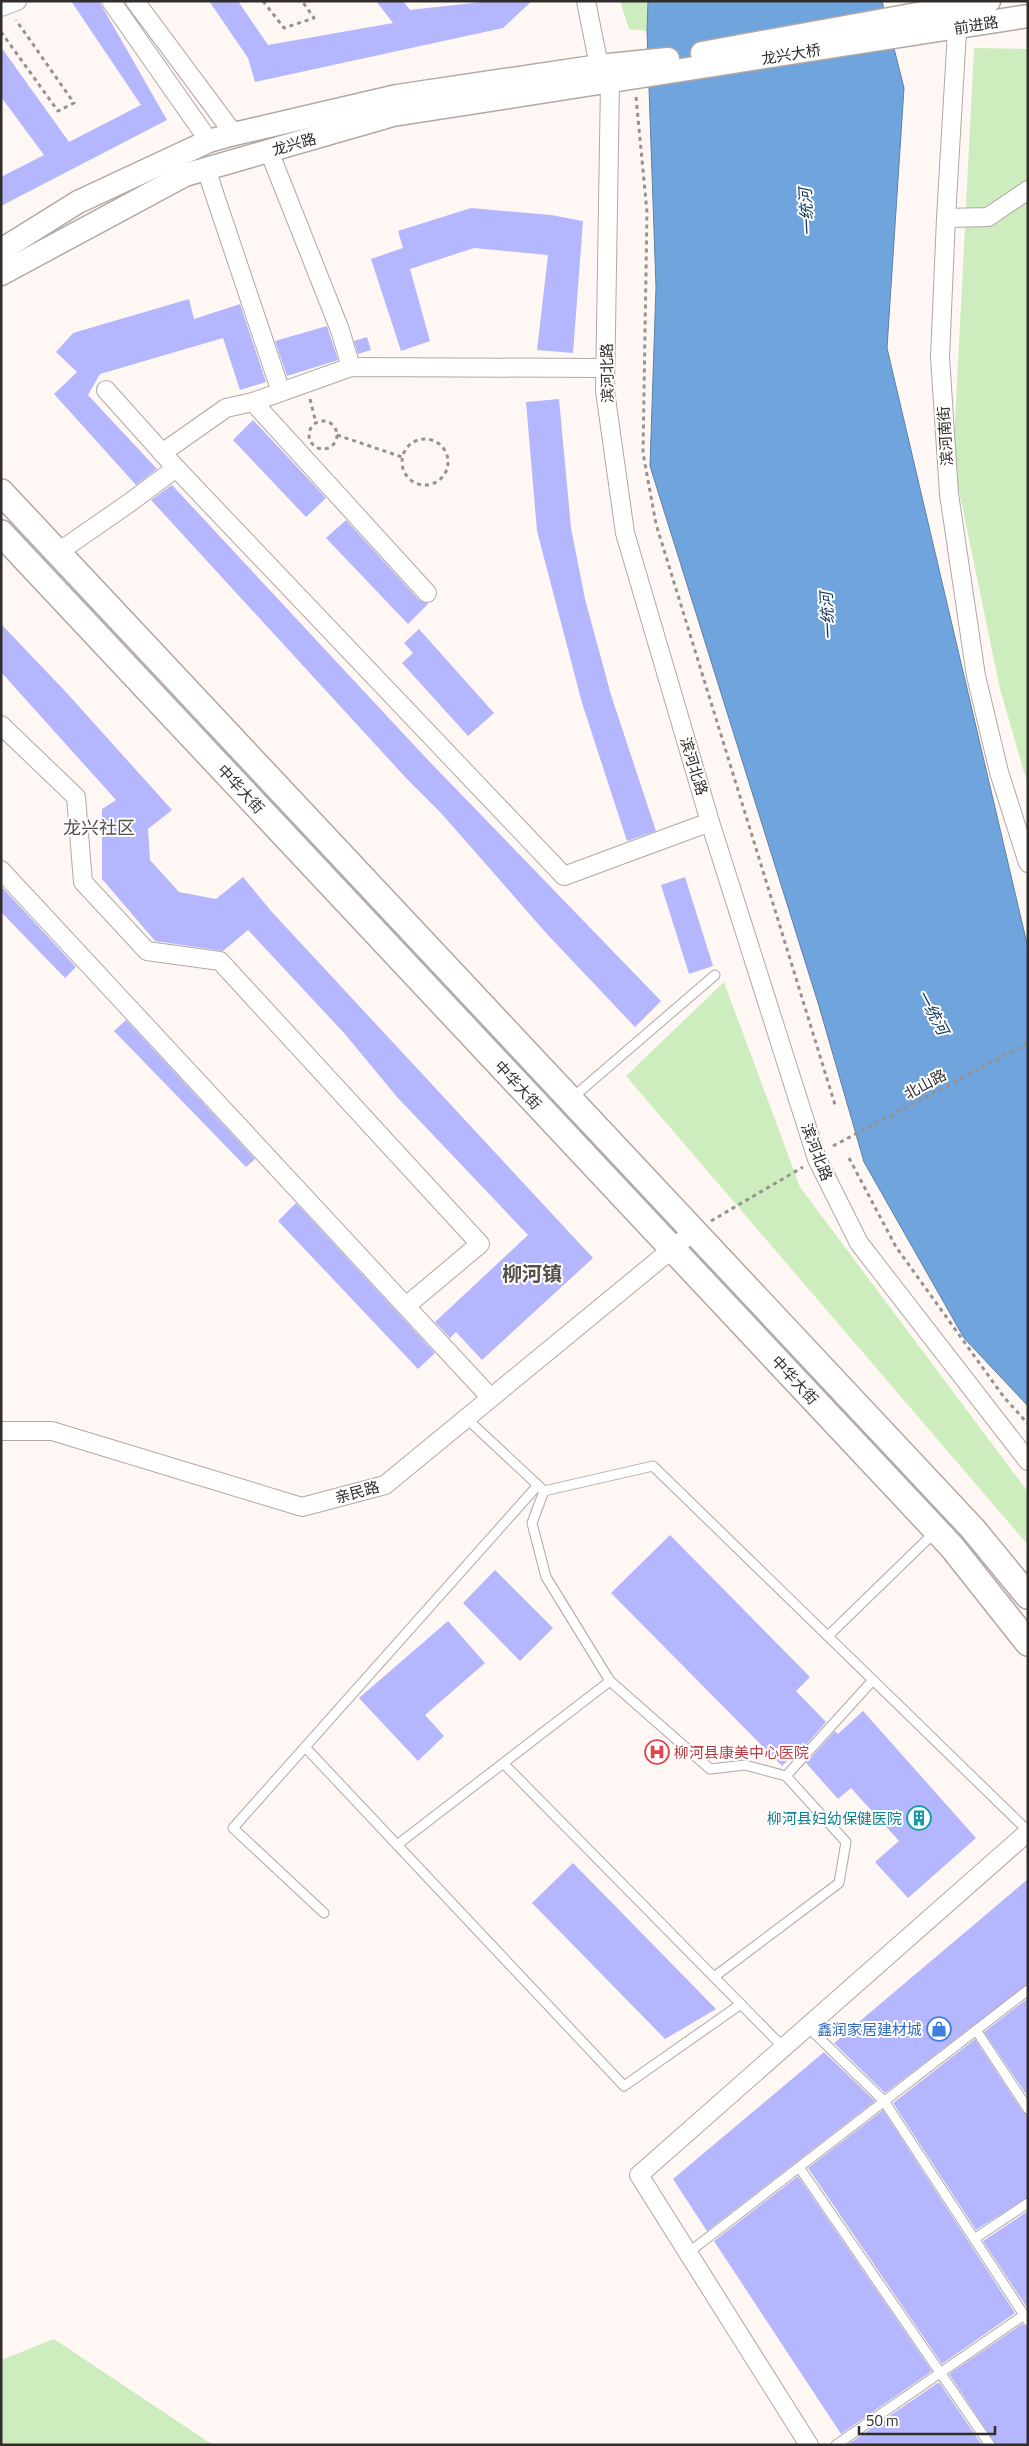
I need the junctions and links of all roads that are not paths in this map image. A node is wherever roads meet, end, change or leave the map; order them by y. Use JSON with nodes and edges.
{"nodes":[{"id":1,"x":111,"y":1,"type":"edge"},
{"id":2,"x":135,"y":1,"type":"edge"},
{"id":3,"x":586,"y":1,"type":"edge"},
{"id":4,"x":989,"y":1,"type":"edge"},
{"id":5,"x":958,"y":12,"type":"edge"},
{"id":6,"x":1028,"y":16,"type":"edge"},
{"id":7,"x":919,"y":24,"type":"joint"},
{"id":8,"x":604,"y":74,"type":"junction"},
{"id":9,"x":234,"y":134,"type":"junction"},
{"id":10,"x":209,"y":141,"type":"junction"},
{"id":11,"x":269,"y":151,"type":"junction"},
{"id":12,"x":206,"y":169,"type":"junction"},
{"id":13,"x":1028,"y":190,"type":"edge"},
{"id":14,"x":946,"y":218,"type":"junction"},
{"id":15,"x":1,"y":250,"type":"edge"},
{"id":16,"x":1,"y":274,"type":"edge"},
{"id":17,"x":351,"y":367,"type":"junction"},
{"id":18,"x":606,"y":368,"type":"junction"},
{"id":19,"x":106,"y":390,"type":"dead end"},
{"id":20,"x":281,"y":392,"type":"junction"},
{"id":21,"x":253,"y":402,"type":"junction"},
{"id":22,"x":162,"y":453,"type":"junction"},
{"id":23,"x":176,"y":468,"type":"junction"},
{"id":24,"x":1,"y":492,"type":"edge"},
{"id":25,"x":1,"y":533,"type":"edge"},
{"id":26,"x":58,"y":552,"type":"junction"},
{"id":27,"x":427,"y":594,"type":"dead end"},
{"id":28,"x":1,"y":725,"type":"edge"},
{"id":29,"x":710,"y":822,"type":"junction"},
{"id":30,"x":1028,"y":863,"type":"edge"},
{"id":31,"x":1,"y":870,"type":"edge"},
{"id":32,"x":716,"y":975,"type":"dead end"},
{"id":33,"x":570,"y":1099,"type":"junction"},
{"id":34,"x":694,"y":1231,"type":"junction"},
{"id":35,"x":672,"y":1249,"type":"junction"},
{"id":36,"x":406,"y":1306,"type":"junction"},
{"id":37,"x":491,"y":1398,"type":"junction"},
{"id":38,"x":466,"y":1418,"type":"junction"},
{"id":39,"x":1,"y":1432,"type":"edge"},
{"id":40,"x":1028,"y":1461,"type":"edge"},
{"id":41,"x":541,"y":1488,"type":"junction"},
{"id":42,"x":936,"y":1531,"type":"junction"},
{"id":43,"x":1028,"y":1596,"type":"edge"},
{"id":44,"x":828,"y":1636,"type":"junction"},
{"id":45,"x":1028,"y":1643,"type":"edge"},
{"id":46,"x":873,"y":1680,"type":"junction"},
{"id":47,"x":610,"y":1681,"type":"junction"},
{"id":48,"x":305,"y":1747,"type":"junction"},
{"id":49,"x":504,"y":1764,"type":"junction"},
{"id":50,"x":786,"y":1776,"type":"junction"},
{"id":51,"x":1028,"y":1832,"type":"edge"},
{"id":52,"x":397,"y":1845,"type":"junction"},
{"id":53,"x":324,"y":1913,"type":"dead end"},
{"id":54,"x":714,"y":1977,"type":"junction"},
{"id":55,"x":1028,"y":1990,"type":"edge"},
{"id":56,"x":740,"y":2004,"type":"junction"},
{"id":57,"x":807,"y":2026,"type":"junction"},
{"id":58,"x":976,"y":2030,"type":"junction"},
{"id":59,"x":783,"y":2047,"type":"junction"},
{"id":60,"x":884,"y":2101,"type":"junction"},
{"id":61,"x":1028,"y":2109,"type":"edge"},
{"id":62,"x":799,"y":2167,"type":"junction"},
{"id":63,"x":1028,"y":2203,"type":"edge"},
{"id":64,"x":974,"y":2239,"type":"junction"},
{"id":65,"x":688,"y":2253,"type":"junction"},
{"id":66,"x":1026,"y":2318,"type":"edge"},
{"id":67,"x":940,"y":2373,"type":"junction"},
{"id":68,"x":809,"y":2445,"type":"edge"},
{"id":69,"x":836,"y":2445,"type":"edge"},
{"id":70,"x":990,"y":2445,"type":"edge"}],
"edges":[{"from":1,"to":10,"type":"street"},
{"from":2,"to":9,"type":"street"},
{"from":3,"to":8,"type":"street","name":"滨河北路"},
{"from":4,"to":5,"type":"street","name":"前进路"},
{"from":5,"to":6,"type":"street","name":"前进路"},
{"from":5,"to":7,"type":"street","name":"前进路"},
{"from":5,"to":14,"type":"street","name":"滨河南街"},
{"from":7,"to":8,"type":"street","name":"龙兴大桥"},
{"from":8,"to":9,"type":"street","name":"龙兴路"},
{"from":8,"to":11,"type":"street","name":"龙兴路"},
{"from":8,"to":18,"type":"street","name":"滨河北路"},
{"from":9,"to":10,"type":"street","name":"龙兴路"},
{"from":10,"to":15,"type":"street","name":"龙兴路"},
{"from":11,"to":12,"type":"street","name":"龙兴路"},
{"from":11,"to":17,"type":"street"},
{"from":12,"to":16,"type":"street","name":"龙兴路"},
{"from":12,"to":20,"type":"street"},
{"from":13,"to":14,"type":"street"},
{"from":14,"to":30,"type":"street","name":"滨河南街"},
{"from":17,"to":18,"type":"street"},
{"from":17,"to":20,"type":"street"},
{"from":18,"to":29,"type":"street","name":"滨河北路"},
{"from":19,"to":22,"type":"street"},
{"from":20,"to":21,"type":"street"},
{"from":21,"to":22,"type":"street"},
{"from":21,"to":27,"type":"street"},
{"from":22,"to":23,"type":"street"},
{"from":23,"to":26,"type":"street"},
{"from":23,"to":29,"type":"street"},
{"from":24,"to":26,"type":"main road","name":"中华大街"},
{"from":25,"to":35,"type":"main road","name":"中华大街"},
{"from":26,"to":33,"type":"main road","name":"中华大街"},
{"from":28,"to":36,"type":"street"},
{"from":29,"to":40,"type":"street","name":"滨河北路"},
{"from":31,"to":36,"type":"street"},
{"from":32,"to":33,"type":"lane"},
{"from":33,"to":34,"type":"main road","name":"中华大街"},
{"from":34,"to":35,"type":"street","name":"亲民路"},
{"from":34,"to":43,"type":"main road","name":"中华大街"},
{"from":35,"to":37,"type":"street","name":"亲民路"},
{"from":35,"to":42,"type":"main road","name":"中华大街"},
{"from":36,"to":37,"type":"street"},
{"from":37,"to":38,"type":"street","name":"亲民路"},
{"from":38,"to":39,"type":"street","name":"亲民路"},
{"from":38,"to":41,"type":"lane"},
{"from":41,"to":44,"type":"lane"},
{"from":41,"to":47,"type":"lane"},
{"from":41,"to":48,"type":"lane"},
{"from":42,"to":44,"type":"lane"},
{"from":42,"to":45,"type":"main road","name":"中华大街"},
{"from":44,"to":46,"type":"lane"},
{"from":46,"to":50,"type":"lane"},
{"from":46,"to":51,"type":"lane"},
{"from":47,"to":49,"type":"lane"},
{"from":47,"to":50,"type":"lane"},
{"from":48,"to":52,"type":"lane"},
{"from":48,"to":53,"type":"lane"},
{"from":49,"to":52,"type":"lane"},
{"from":49,"to":54,"type":"lane"},
{"from":50,"to":54,"type":"lane"},
{"from":51,"to":57,"type":"street"},
{"from":52,"to":56,"type":"lane"},
{"from":54,"to":56,"type":"lane"},
{"from":55,"to":58,"type":"lane"},
{"from":56,"to":59,"type":"lane"},
{"from":57,"to":59,"type":"street"},
{"from":57,"to":60,"type":"lane"},
{"from":58,"to":60,"type":"lane"},
{"from":58,"to":61,"type":"lane"},
{"from":59,"to":65,"type":"street"},
{"from":60,"to":62,"type":"lane"},
{"from":60,"to":64,"type":"lane"},
{"from":62,"to":65,"type":"lane"},
{"from":62,"to":67,"type":"lane"},
{"from":63,"to":64,"type":"lane"},
{"from":64,"to":66,"type":"lane"},
{"from":65,"to":68,"type":"street"},
{"from":66,"to":67,"type":"lane"},
{"from":67,"to":69,"type":"lane"},
{"from":67,"to":70,"type":"lane"}]}
